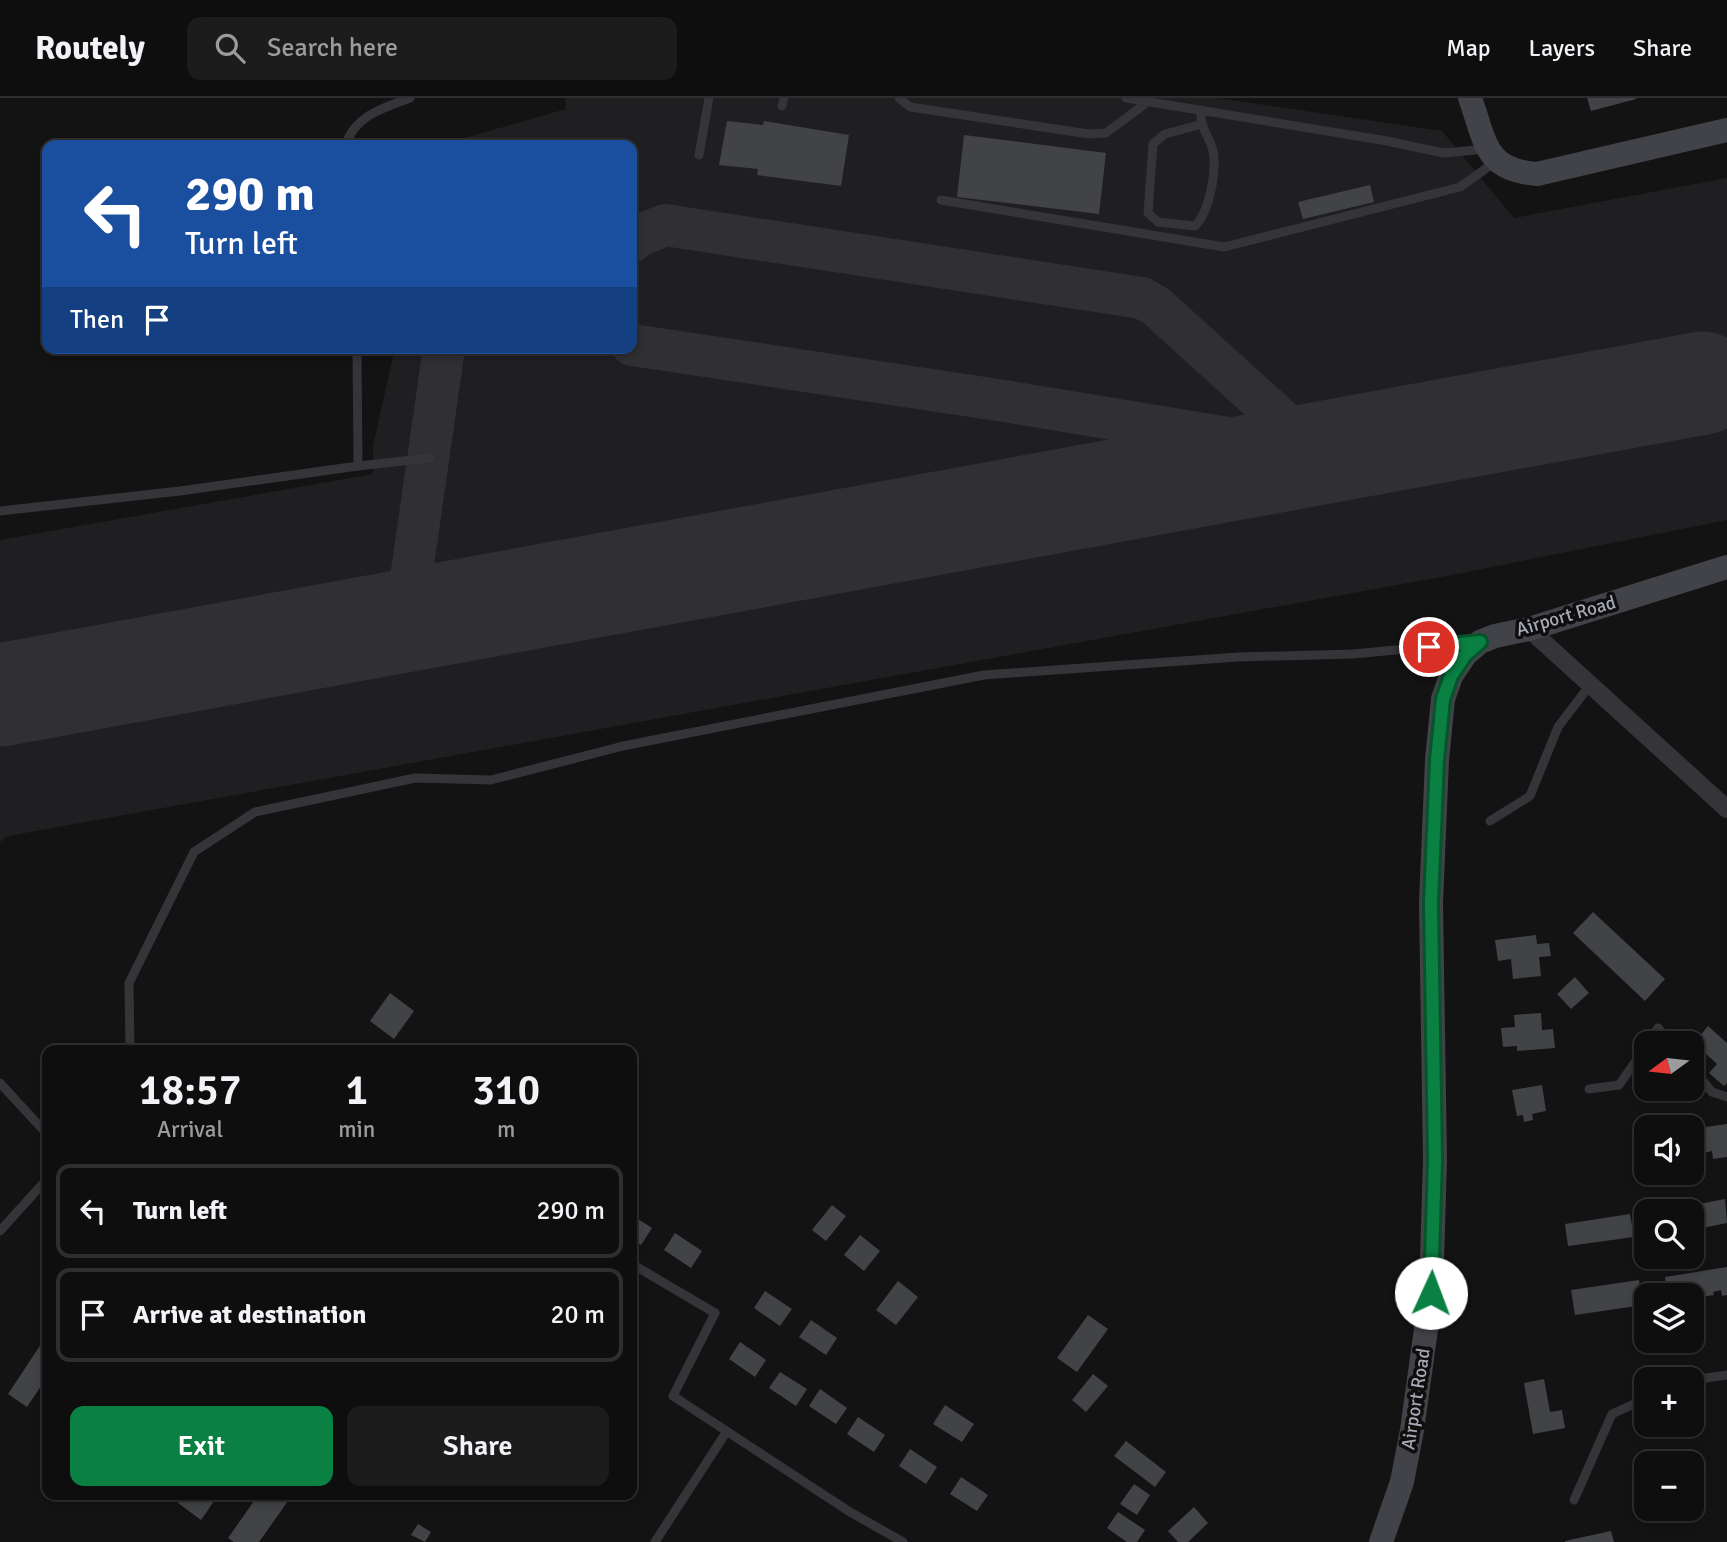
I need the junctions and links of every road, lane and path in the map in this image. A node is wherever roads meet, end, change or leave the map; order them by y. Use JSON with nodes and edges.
{"nodes":[{"id":1,"x":410,"y":98,"type":"edge"},
{"id":2,"x":709,"y":98,"type":"edge"},
{"id":3,"x":899,"y":98,"type":"edge"},
{"id":4,"x":1126,"y":98,"type":"edge"},
{"id":5,"x":1470,"y":98,"type":"edge"},
{"id":6,"x":1149,"y":101,"type":"junction"},
{"id":7,"x":1200,"y":110,"type":"junction"},
{"id":8,"x":1199,"y":125,"type":"junction"},
{"id":9,"x":1727,"y":130,"type":"edge"},
{"id":10,"x":348,"y":140,"type":"edge"},
{"id":11,"x":699,"y":155,"type":"dead end"},
{"id":12,"x":1492,"y":155,"type":"junction"},
{"id":13,"x":941,"y":200,"type":"dead end"},
{"id":14,"x":357,"y":354,"type":"edge"},
{"id":15,"x":430,"y":458,"type":"dead end"},
{"id":16,"x":358,"y":466,"type":"junction"},
{"id":17,"x":0,"y":511,"type":"edge"},
{"id":18,"x":1727,"y":567,"type":"edge"},
{"id":19,"x":1529,"y":629,"type":"junction"},
{"id":20,"x":1480,"y":642,"type":"junction"},
{"id":21,"x":1590,"y":685,"type":"junction"},
{"id":22,"x":1727,"y":809,"type":"edge"},
{"id":23,"x":1490,"y":821,"type":"dead end"},
{"id":24,"x":130,"y":1045,"type":"edge"},
{"id":25,"x":1634,"y":1063,"type":"edge"},
{"id":26,"x":1704,"y":1082,"type":"edge"},
{"id":27,"x":0,"y":1083,"type":"edge"},
{"id":28,"x":1589,"y":1089,"type":"dead end"},
{"id":29,"x":1727,"y":1097,"type":"edge"},
{"id":30,"x":42,"y":1129,"type":"edge"},
{"id":31,"x":42,"y":1185,"type":"edge"},
{"id":32,"x":0,"y":1231,"type":"edge"},
{"id":33,"x":637,"y":1267,"type":"edge"},
{"id":34,"x":1727,"y":1375,"type":"edge"},
{"id":35,"x":1704,"y":1378,"type":"edge"},
{"id":36,"x":1634,"y":1404,"type":"edge"},
{"id":37,"x":727,"y":1432,"type":"junction"},
{"id":38,"x":1574,"y":1500,"type":"dead end"},
{"id":39,"x":655,"y":1542,"type":"edge"},
{"id":40,"x":903,"y":1542,"type":"edge"},
{"id":41,"x":1381,"y":1542,"type":"edge"}],
"edges":[{"from":1,"to":10,"type":"lane"},
{"from":2,"to":11,"type":"lane"},
{"from":3,"to":6,"type":"lane"},
{"from":4,"to":6,"type":"lane"},
{"from":5,"to":12,"type":"main road"},
{"from":6,"to":7,"type":"lane"},
{"from":7,"to":8,"type":"lane"},
{"from":7,"to":12,"type":"lane"},
{"from":8,"to":8,"type":"lane"},
{"from":9,"to":12,"type":"main road"},
{"from":12,"to":13,"type":"lane"},
{"from":14,"to":16,"type":"lane"},
{"from":15,"to":16,"type":"lane"},
{"from":16,"to":17,"type":"lane"},
{"from":18,"to":19,"type":"main road","name":"Airport Road"},
{"from":19,"to":20,"type":"main road","name":"Airport Road"},
{"from":19,"to":21,"type":"street"},
{"from":20,"to":24,"type":"lane"},
{"from":20,"to":41,"type":"main road","name":"Airport Road"},
{"from":21,"to":22,"type":"street"},
{"from":21,"to":23,"type":"lane"},
{"from":25,"to":28,"type":"lane"},
{"from":26,"to":29,"type":"lane"},
{"from":27,"to":30,"type":"lane"},
{"from":31,"to":32,"type":"lane"},
{"from":33,"to":37,"type":"lane"},
{"from":34,"to":35,"type":"lane"},
{"from":36,"to":38,"type":"lane"},
{"from":37,"to":39,"type":"lane"},
{"from":37,"to":40,"type":"lane"}]}
